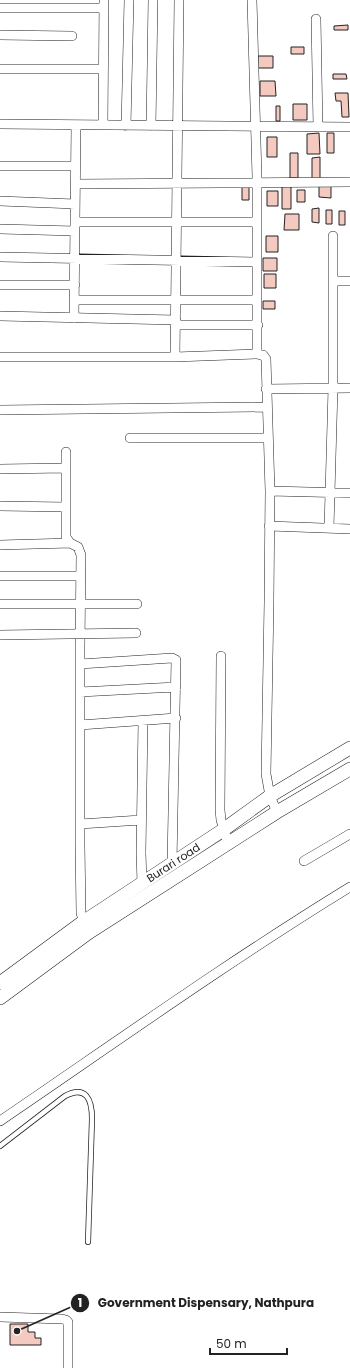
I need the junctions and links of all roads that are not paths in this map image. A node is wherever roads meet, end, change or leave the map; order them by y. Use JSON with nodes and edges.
{"nodes":[{"id":1,"x":129,"y":0,"type":"edge"},
{"id":2,"x":153,"y":0,"type":"edge"},
{"id":3,"x":178,"y":0,"type":"edge"},
{"id":4,"x":252,"y":0,"type":"edge"},
{"id":5,"x":104,"y":4,"type":"edge"},
{"id":6,"x":0,"y":8,"type":"edge"},
{"id":7,"x":316,"y":19,"type":"dead end"},
{"id":8,"x":0,"y":35,"type":"edge"},
{"id":9,"x":72,"y":36,"type":"dead end"},
{"id":10,"x":0,"y":69,"type":"edge"},
{"id":11,"x":103,"y":69,"type":"junction"},
{"id":12,"x":0,"y":124,"type":"edge"},
{"id":13,"x":76,"y":125,"type":"junction"},
{"id":14,"x":103,"y":125,"type":"junction"},
{"id":15,"x":126,"y":126,"type":"junction"},
{"id":16,"x":151,"y":126,"type":"junction"},
{"id":17,"x":178,"y":126,"type":"junction"},
{"id":18,"x":256,"y":127,"type":"junction"},
{"id":19,"x":318,"y":127,"type":"junction"},
{"id":20,"x":350,"y":127,"type":"edge"},
{"id":21,"x":0,"y":166,"type":"edge"},
{"id":22,"x":75,"y":166,"type":"junction"},
{"id":23,"x":350,"y":182,"type":"edge"},
{"id":24,"x":257,"y":183,"type":"junction"},
{"id":25,"x":75,"y":184,"type":"junction"},
{"id":26,"x":177,"y":184,"type":"junction"},
{"id":27,"x":0,"y":201,"type":"edge"},
{"id":28,"x":75,"y":204,"type":"junction"},
{"id":29,"x":75,"y":222,"type":"junction"},
{"id":30,"x":177,"y":222,"type":"junction"},
{"id":31,"x":257,"y":222,"type":"junction"},
{"id":32,"x":0,"y":229,"type":"edge"},
{"id":33,"x":75,"y":231,"type":"junction"},
{"id":34,"x":334,"y":236,"type":"dead end"},
{"id":35,"x":0,"y":257,"type":"edge"},
{"id":36,"x":74,"y":259,"type":"junction"},
{"id":37,"x":176,"y":260,"type":"junction"},
{"id":38,"x":257,"y":262,"type":"junction"},
{"id":39,"x":333,"y":281,"type":"junction"},
{"id":40,"x":350,"y":281,"type":"edge"},
{"id":41,"x":0,"y":285,"type":"edge"},
{"id":42,"x":75,"y":285,"type":"junction"},
{"id":43,"x":74,"y":300,"type":"junction"},
{"id":44,"x":176,"y":300,"type":"junction"},
{"id":45,"x":257,"y":300,"type":"junction"},
{"id":46,"x":0,"y":316,"type":"edge"},
{"id":47,"x":74,"y":318,"type":"junction"},
{"id":48,"x":176,"y":322,"type":"junction"},
{"id":49,"x":258,"y":325,"type":"junction"},
{"id":50,"x":257,"y":354,"type":"junction"},
{"id":51,"x":0,"y":357,"type":"edge"},
{"id":52,"x":175,"y":357,"type":"junction"},
{"id":53,"x":266,"y":388,"type":"junction"},
{"id":54,"x":332,"y":388,"type":"junction"},
{"id":55,"x":350,"y":388,"type":"edge"},
{"id":56,"x":266,"y":407,"type":"junction"},
{"id":57,"x":0,"y":410,"type":"edge"},
{"id":58,"x":130,"y":438,"type":"dead end"},
{"id":59,"x":268,"y":438,"type":"junction"},
{"id":60,"x":66,"y":452,"type":"dead end"},
{"id":61,"x":66,"y":468,"type":"junction"},
{"id":62,"x":0,"y":469,"type":"edge"},
{"id":63,"x":270,"y":491,"type":"junction"},
{"id":64,"x":330,"y":492,"type":"junction"},
{"id":65,"x":350,"y":493,"type":"edge"},
{"id":66,"x":0,"y":506,"type":"edge"},
{"id":67,"x":66,"y":507,"type":"junction"},
{"id":68,"x":269,"y":526,"type":"junction"},
{"id":69,"x":329,"y":528,"type":"junction"},
{"id":70,"x":350,"y":529,"type":"edge"},
{"id":71,"x":70,"y":543,"type":"junction"},
{"id":72,"x":0,"y":545,"type":"edge"},
{"id":73,"x":0,"y":576,"type":"edge"},
{"id":74,"x":81,"y":576,"type":"junction"},
{"id":75,"x":0,"y":604,"type":"edge"},
{"id":76,"x":80,"y":604,"type":"junction"},
{"id":77,"x":137,"y":604,"type":"dead end"},
{"id":78,"x":136,"y":633,"type":"dead end"},
{"id":79,"x":0,"y":635,"type":"edge"},
{"id":80,"x":80,"y":635,"type":"junction"},
{"id":81,"x":221,"y":656,"type":"dead end"},
{"id":82,"x":80,"y":664,"type":"junction"},
{"id":83,"x":176,"y":687,"type":"junction"},
{"id":84,"x":80,"y":692,"type":"junction"},
{"id":85,"x":176,"y":718,"type":"junction"},
{"id":86,"x":143,"y":721,"type":"junction"},
{"id":87,"x":80,"y":726,"type":"junction"},
{"id":88,"x":350,"y":748,"type":"edge"},
{"id":89,"x":350,"y":769,"type":"edge"},
{"id":90,"x":270,"y":796,"type":"junction"},
{"id":91,"x":277,"y":812,"type":"junction"},
{"id":92,"x":141,"y":820,"type":"junction"},
{"id":93,"x":80,"y":824,"type":"junction"},
{"id":94,"x":223,"y":830,"type":"junction"},
{"id":95,"x":350,"y":834,"type":"edge"},
{"id":96,"x":228,"y":843,"type":"junction"},
{"id":97,"x":304,"y":861,"type":"dead end"},
{"id":98,"x":172,"y":863,"type":"junction"},
{"id":99,"x":142,"y":883,"type":"junction"},
{"id":100,"x":350,"y":887,"type":"edge"},
{"id":101,"x":85,"y":928,"type":"junction"},
{"id":102,"x":0,"y":983,"type":"edge"},
{"id":103,"x":0,"y":998,"type":"edge"},
{"id":104,"x":0,"y":1121,"type":"edge"},
{"id":105,"x":0,"y":1146,"type":"edge"},
{"id":106,"x":88,"y":1242,"type":"dead end"},
{"id":107,"x":0,"y":1317,"type":"edge"},
{"id":108,"x":68,"y":1368,"type":"edge"}],
"edges":[{"from":1,"to":15,"type":"street"},
{"from":2,"to":16,"type":"street"},
{"from":3,"to":17,"type":"street"},
{"from":4,"to":18,"type":"street"},
{"from":5,"to":6,"type":"street"},
{"from":5,"to":11,"type":"street"},
{"from":7,"to":19,"type":"street"},
{"from":8,"to":9,"type":"street"},
{"from":10,"to":11,"type":"street"},
{"from":11,"to":14,"type":"street"},
{"from":12,"to":13,"type":"street"},
{"from":13,"to":14,"type":"street"},
{"from":13,"to":22,"type":"street"},
{"from":14,"to":15,"type":"street"},
{"from":15,"to":16,"type":"street"},
{"from":16,"to":17,"type":"street"},
{"from":17,"to":18,"type":"street"},
{"from":17,"to":26,"type":"street"},
{"from":18,"to":19,"type":"street"},
{"from":18,"to":24,"type":"street"},
{"from":19,"to":20,"type":"street"},
{"from":21,"to":22,"type":"street"},
{"from":22,"to":25,"type":"street"},
{"from":23,"to":24,"type":"street"},
{"from":24,"to":26,"type":"street"},
{"from":24,"to":31,"type":"street"},
{"from":25,"to":26,"type":"street"},
{"from":25,"to":28,"type":"street"},
{"from":26,"to":30,"type":"street"},
{"from":27,"to":28,"type":"street"},
{"from":28,"to":29,"type":"street"},
{"from":29,"to":30,"type":"street"},
{"from":29,"to":33,"type":"street"},
{"from":30,"to":31,"type":"street"},
{"from":30,"to":37,"type":"street"},
{"from":31,"to":38,"type":"street"},
{"from":32,"to":33,"type":"street"},
{"from":33,"to":36,"type":"street"},
{"from":34,"to":39,"type":"street"},
{"from":35,"to":36,"type":"street"},
{"from":36,"to":37,"type":"street"},
{"from":36,"to":42,"type":"street"},
{"from":37,"to":38,"type":"street"},
{"from":37,"to":44,"type":"street"},
{"from":38,"to":45,"type":"street"},
{"from":39,"to":40,"type":"street"},
{"from":39,"to":54,"type":"street"},
{"from":41,"to":42,"type":"street"},
{"from":42,"to":43,"type":"street"},
{"from":43,"to":44,"type":"street"},
{"from":43,"to":47,"type":"street"},
{"from":44,"to":45,"type":"street"},
{"from":44,"to":48,"type":"street"},
{"from":45,"to":49,"type":"street"},
{"from":46,"to":47,"type":"street"},
{"from":47,"to":48,"type":"street"},
{"from":48,"to":49,"type":"street"},
{"from":48,"to":52,"type":"street"},
{"from":49,"to":50,"type":"street"},
{"from":50,"to":52,"type":"street"},
{"from":50,"to":53,"type":"street"},
{"from":51,"to":52,"type":"street"},
{"from":53,"to":54,"type":"street"},
{"from":53,"to":56,"type":"street"},
{"from":54,"to":55,"type":"street"},
{"from":54,"to":64,"type":"street"},
{"from":56,"to":57,"type":"street"},
{"from":56,"to":59,"type":"street"},
{"from":58,"to":59,"type":"street"},
{"from":59,"to":63,"type":"street"},
{"from":60,"to":61,"type":"street"},
{"from":61,"to":62,"type":"street"},
{"from":61,"to":67,"type":"street"},
{"from":63,"to":64,"type":"street"},
{"from":63,"to":68,"type":"street"},
{"from":64,"to":65,"type":"street"},
{"from":64,"to":69,"type":"street"},
{"from":66,"to":67,"type":"street"},
{"from":67,"to":71,"type":"street"},
{"from":68,"to":69,"type":"street"},
{"from":68,"to":90,"type":"street"},
{"from":69,"to":70,"type":"street"},
{"from":71,"to":72,"type":"street"},
{"from":71,"to":74,"type":"street"},
{"from":73,"to":74,"type":"street"},
{"from":74,"to":76,"type":"street"},
{"from":75,"to":76,"type":"street"},
{"from":76,"to":77,"type":"street"},
{"from":76,"to":80,"type":"street"},
{"from":78,"to":80,"type":"street"},
{"from":79,"to":80,"type":"street"},
{"from":80,"to":82,"type":"street"},
{"from":81,"to":94,"type":"street"},
{"from":82,"to":83,"type":"street"},
{"from":82,"to":84,"type":"street"},
{"from":83,"to":84,"type":"street"},
{"from":83,"to":85,"type":"street"},
{"from":84,"to":87,"type":"street"},
{"from":85,"to":86,"type":"street"},
{"from":85,"to":98,"type":"street"},
{"from":86,"to":87,"type":"street"},
{"from":86,"to":92,"type":"street"},
{"from":87,"to":93,"type":"street"},
{"from":88,"to":90,"type":"main road","name":"Burari road"},
{"from":89,"to":91,"type":"main road","name":"Burari road"},
{"from":90,"to":91,"type":"street"},
{"from":90,"to":94,"type":"main road","name":"Burari road"},
{"from":91,"to":96,"type":"main road","name":"Burari road"},
{"from":92,"to":93,"type":"street"},
{"from":92,"to":99,"type":"street"},
{"from":93,"to":101,"type":"street"},
{"from":94,"to":96,"type":"street"},
{"from":94,"to":98,"type":"main road","name":"Burari road"},
{"from":95,"to":97,"type":"street"},
{"from":96,"to":101,"type":"main road","name":"Burari road"},
{"from":98,"to":99,"type":"main road","name":"Burari road"},
{"from":99,"to":101,"type":"main road","name":"Burari road"},
{"from":100,"to":104,"type":"street"},
{"from":101,"to":102,"type":"main road","name":"Burari road"},
{"from":101,"to":103,"type":"main road","name":"Burari road"},
{"from":105,"to":106,"type":"lane"},
{"from":107,"to":108,"type":"street"}]}
